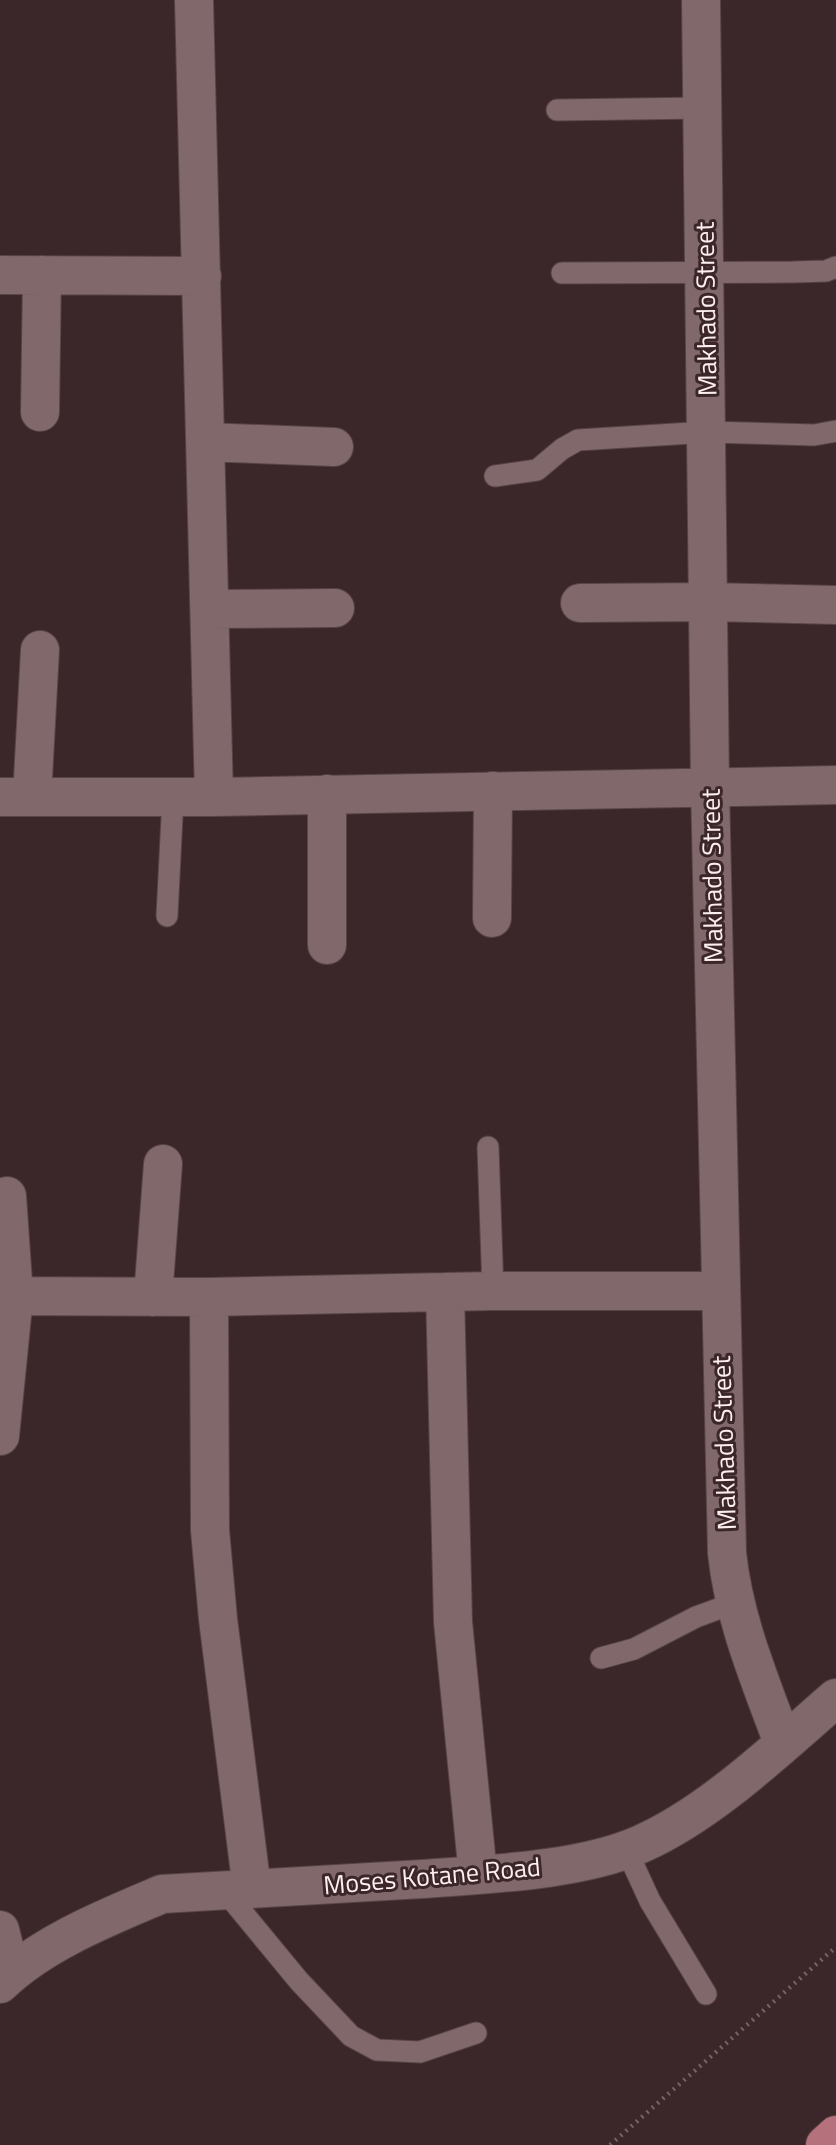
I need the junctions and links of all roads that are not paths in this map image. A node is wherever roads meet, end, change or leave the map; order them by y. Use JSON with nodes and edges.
{"nodes":[{"id":1,"x":194,"y":0,"type":"edge"},
{"id":2,"x":701,"y":0,"type":"edge"},
{"id":3,"x":702,"y":108,"type":"junction"},
{"id":4,"x":557,"y":110,"type":"dead end"},
{"id":5,"x":836,"y":267,"type":"edge"},
{"id":6,"x":705,"y":272,"type":"junction"},
{"id":7,"x":562,"y":273,"type":"dead end"},
{"id":8,"x":0,"y":275,"type":"edge"},
{"id":9,"x":42,"y":275,"type":"junction"},
{"id":10,"x":202,"y":276,"type":"junction"},
{"id":11,"x":40,"y":412,"type":"dead end"},
{"id":12,"x":836,"y":431,"type":"edge"},
{"id":13,"x":708,"y":432,"type":"junction"},
{"id":14,"x":206,"y":442,"type":"junction"},
{"id":15,"x":334,"y":447,"type":"dead end"},
{"id":16,"x":495,"y":476,"type":"dead end"},
{"id":17,"x":709,"y":602,"type":"junction"},
{"id":18,"x":580,"y":603,"type":"dead end"},
{"id":19,"x":836,"y":605,"type":"edge"},
{"id":20,"x":335,"y":608,"type":"dead end"},
{"id":21,"x":209,"y":609,"type":"junction"},
{"id":22,"x":40,"y":650,"type":"dead end"},
{"id":23,"x":836,"y":785,"type":"edge"},
{"id":24,"x":710,"y":786,"type":"junction"},
{"id":25,"x":493,"y":791,"type":"junction"},
{"id":26,"x":327,"y":794,"type":"junction"},
{"id":27,"x":16,"y":797,"type":"edge"},
{"id":28,"x":173,"y":797,"type":"junction"},
{"id":29,"x":214,"y":797,"type":"junction"},
{"id":30,"x":167,"y":916,"type":"dead end"},
{"id":31,"x":492,"y":918,"type":"dead end"},
{"id":32,"x":327,"y":945,"type":"dead end"},
{"id":33,"x":488,"y":1147,"type":"dead end"},
{"id":34,"x":163,"y":1164,"type":"dead end"},
{"id":35,"x":7,"y":1196,"type":"dead end"},
{"id":36,"x":493,"y":1291,"type":"junction"},
{"id":37,"x":720,"y":1291,"type":"junction"},
{"id":38,"x":445,"y":1292,"type":"junction"},
{"id":39,"x":7,"y":1296,"type":"edge"},
{"id":40,"x":153,"y":1297,"type":"junction"},
{"id":41,"x":209,"y":1297,"type":"junction"},
{"id":42,"x":0,"y":1436,"type":"edge"},
{"id":43,"x":734,"y":1603,"type":"junction"},
{"id":44,"x":601,"y":1658,"type":"dead end"},
{"id":45,"x":836,"y":1698,"type":"edge"},
{"id":46,"x":783,"y":1743,"type":"junction"},
{"id":47,"x":626,"y":1849,"type":"junction"},
{"id":48,"x":478,"y":1875,"type":"junction"},
{"id":49,"x":238,"y":1890,"type":"junction"},
{"id":50,"x":0,"y":1930,"type":"edge"},
{"id":51,"x":5,"y":1979,"type":"edge"},
{"id":52,"x":706,"y":1994,"type":"dead end"},
{"id":53,"x":476,"y":2033,"type":"dead end"},
{"id":54,"x":836,"y":2135,"type":"edge"},
{"id":55,"x":825,"y":2145,"type":"edge"}],
"edges":[{"from":1,"to":10,"type":"street"},
{"from":2,"to":3,"type":"street","name":"Makhado Street"},
{"from":3,"to":4,"type":"lane"},
{"from":3,"to":6,"type":"street","name":"Makhado Street"},
{"from":5,"to":6,"type":"lane"},
{"from":6,"to":7,"type":"lane"},
{"from":6,"to":13,"type":"street","name":"Makhado Street"},
{"from":8,"to":9,"type":"street"},
{"from":9,"to":10,"type":"street"},
{"from":9,"to":11,"type":"street"},
{"from":10,"to":14,"type":"street"},
{"from":12,"to":13,"type":"lane"},
{"from":13,"to":16,"type":"lane"},
{"from":13,"to":17,"type":"street","name":"Makhado Street"},
{"from":14,"to":15,"type":"street"},
{"from":14,"to":21,"type":"street"},
{"from":17,"to":18,"type":"street"},
{"from":17,"to":19,"type":"street"},
{"from":17,"to":24,"type":"street","name":"Makhado Street"},
{"from":20,"to":21,"type":"street"},
{"from":21,"to":29,"type":"street"},
{"from":22,"to":27,"type":"street"},
{"from":23,"to":24,"type":"street"},
{"from":24,"to":25,"type":"street"},
{"from":24,"to":37,"type":"street","name":"Makhado Street"},
{"from":25,"to":26,"type":"street"},
{"from":25,"to":31,"type":"street"},
{"from":26,"to":29,"type":"street"},
{"from":26,"to":32,"type":"street"},
{"from":27,"to":28,"type":"street"},
{"from":28,"to":29,"type":"street"},
{"from":28,"to":30,"type":"lane"},
{"from":33,"to":36,"type":"lane"},
{"from":34,"to":40,"type":"street"},
{"from":35,"to":39,"type":"street"},
{"from":36,"to":37,"type":"street"},
{"from":36,"to":38,"type":"street"},
{"from":37,"to":43,"type":"street","name":"Makhado Street"},
{"from":38,"to":41,"type":"street"},
{"from":38,"to":48,"type":"street"},
{"from":39,"to":40,"type":"street"},
{"from":39,"to":42,"type":"street"},
{"from":40,"to":41,"type":"street"},
{"from":41,"to":49,"type":"street"},
{"from":43,"to":44,"type":"lane"},
{"from":43,"to":46,"type":"street","name":"Makhado Street"},
{"from":45,"to":46,"type":"street","name":"Moses Kotane Road"},
{"from":46,"to":47,"type":"street","name":"Moses Kotane Road"},
{"from":47,"to":48,"type":"street","name":"Moses Kotane Road"},
{"from":47,"to":52,"type":"lane"},
{"from":48,"to":49,"type":"street","name":"Moses Kotane Road"},
{"from":49,"to":51,"type":"street","name":"Moses Kotane Road"},
{"from":49,"to":53,"type":"lane"},
{"from":50,"to":51,"type":"street"},
{"from":54,"to":55,"type":"main road"}]}
